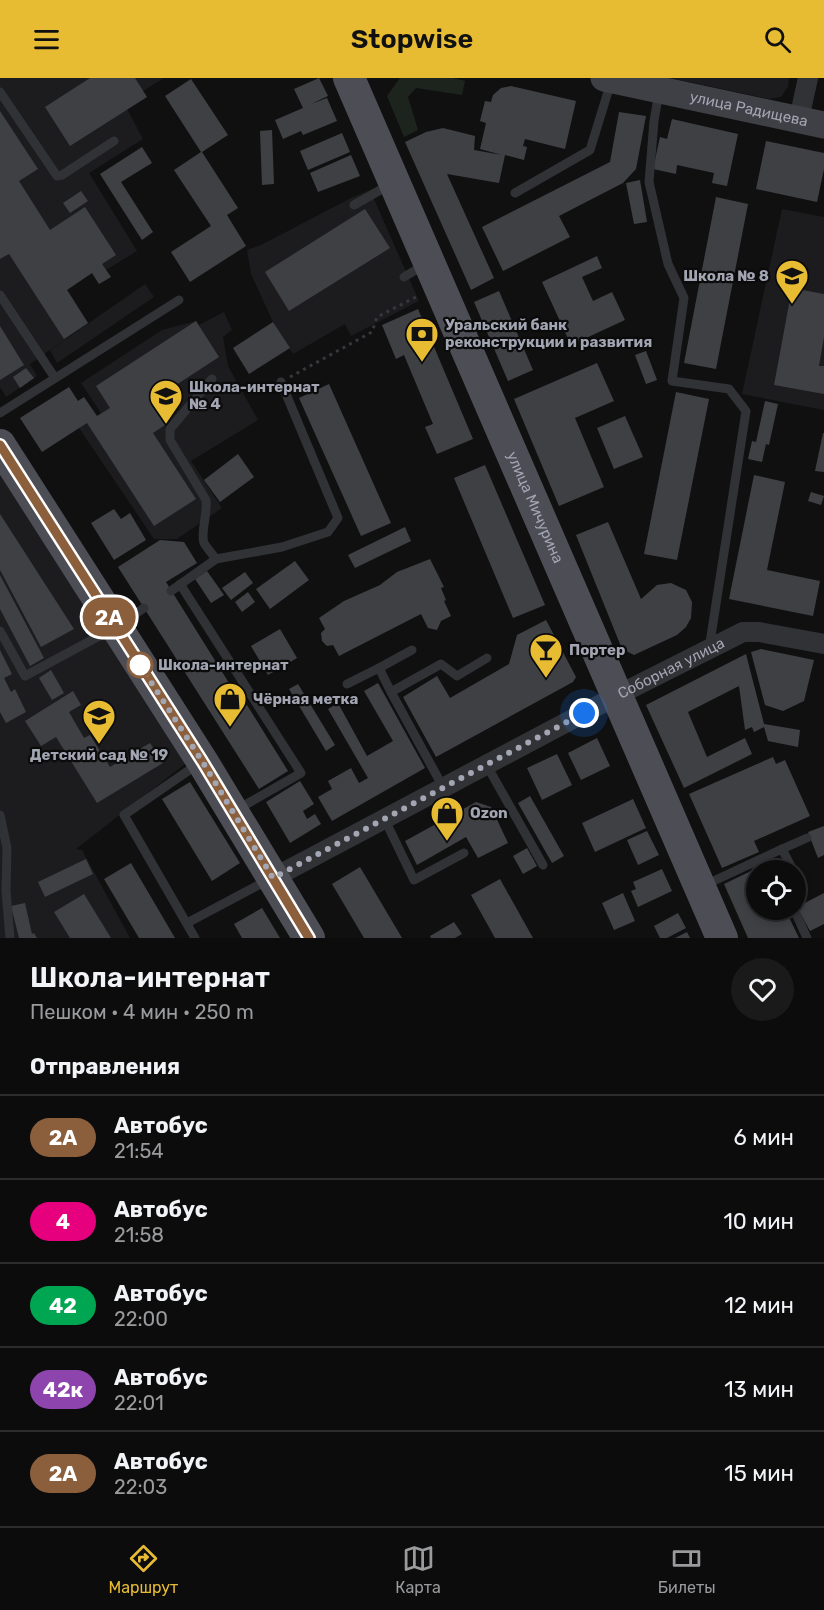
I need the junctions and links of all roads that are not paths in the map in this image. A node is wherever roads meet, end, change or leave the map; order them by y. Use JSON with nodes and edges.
{"nodes":[{"id":1,"x":349,"y":78,"type":"edge"},
{"id":2,"x":807,"y":78,"type":"edge"},
{"id":3,"x":608,"y":79,"type":"edge"},
{"id":4,"x":660,"y":90,"type":"junction"},
{"id":5,"x":0,"y":92,"type":"edge"},
{"id":6,"x":812,"y":122,"type":"edge"},
{"id":7,"x":114,"y":141,"type":"dead end"},
{"id":8,"x":394,"y":182,"type":"junction"},
{"id":9,"x":515,"y":193,"type":"dead end"},
{"id":10,"x":354,"y":205,"type":"dead end"},
{"id":11,"x":0,"y":295,"type":"edge"},
{"id":12,"x":179,"y":300,"type":"dead end"},
{"id":13,"x":55,"y":378,"type":"junction"},
{"id":14,"x":212,"y":379,"type":"dead end"},
{"id":15,"x":281,"y":382,"type":"road end"},
{"id":16,"x":0,"y":413,"type":"edge"},
{"id":17,"x":0,"y":445,"type":"edge"},
{"id":18,"x":216,"y":559,"type":"junction"},
{"id":19,"x":180,"y":584,"type":"junction"},
{"id":20,"x":171,"y":591,"type":"dead end"},
{"id":21,"x":144,"y":608,"type":"dead end"},
{"id":22,"x":116,"y":627,"type":"junction"},
{"id":23,"x":0,"y":631,"type":"edge"},
{"id":24,"x":824,"y":644,"type":"edge"},
{"id":25,"x":709,"y":649,"type":"junction"},
{"id":26,"x":412,"y":650,"type":"dead end"},
{"id":27,"x":487,"y":658,"type":"dead end"},
{"id":28,"x":379,"y":668,"type":"junction"},
{"id":29,"x":347,"y":684,"type":"dead end"},
{"id":30,"x":391,"y":692,"type":"junction"},
{"id":31,"x":618,"y":695,"type":"junction"},
{"id":32,"x":202,"y":761,"type":"junction"},
{"id":33,"x":486,"y":764,"type":"junction"},
{"id":34,"x":443,"y":787,"type":"junction"},
{"id":35,"x":234,"y":812,"type":"junction"},
{"id":36,"x":0,"y":815,"type":"edge"},
{"id":37,"x":384,"y":818,"type":"junction"},
{"id":38,"x":807,"y":837,"type":"dead end"},
{"id":39,"x":782,"y":849,"type":"junction"},
{"id":40,"x":464,"y":853,"type":"dead end"},
{"id":41,"x":788,"y":860,"type":"edge"},
{"id":42,"x":543,"y":865,"type":"dead end"},
{"id":43,"x":273,"y":878,"type":"junction"},
{"id":44,"x":699,"y":888,"type":"junction"},
{"id":45,"x":799,"y":920,"type":"edge"},
{"id":46,"x":187,"y":923,"type":"junction"},
{"id":47,"x":10,"y":938,"type":"edge"},
{"id":48,"x":195,"y":938,"type":"edge"},
{"id":49,"x":309,"y":938,"type":"edge"},
{"id":50,"x":722,"y":938,"type":"edge"},
{"id":51,"x":807,"y":938,"type":"edge"}],
"edges":[{"from":1,"to":8,"type":"main road","name":"улица Мичурина"},
{"from":2,"to":6,"type":"street"},
{"from":3,"to":4,"type":"street","name":"улица Радищева"},
{"from":3,"to":9,"type":"lane"},
{"from":4,"to":6,"type":"street","name":"улица Радищева"},
{"from":4,"to":25,"type":"lane"},
{"from":5,"to":7,"type":"lane"},
{"from":8,"to":10,"type":"lane"},
{"from":8,"to":31,"type":"main road","name":"улица Мичурина"},
{"from":11,"to":13,"type":"lane"},
{"from":12,"to":13,"type":"lane"},
{"from":13,"to":16,"type":"lane"},
{"from":14,"to":18,"type":"lane"},
{"from":15,"to":18,"type":"lane"},
{"from":17,"to":22,"type":"main road"},
{"from":18,"to":19,"type":"lane"},
{"from":19,"to":20,"type":"lane"},
{"from":19,"to":35,"type":"lane"},
{"from":21,"to":22,"type":"lane"},
{"from":22,"to":23,"type":"lane"},
{"from":22,"to":32,"type":"main road"},
{"from":24,"to":25,"type":"street","name":"Соборная улица"},
{"from":25,"to":31,"type":"street","name":"Соборная улица"},
{"from":26,"to":28,"type":"lane"},
{"from":27,"to":30,"type":"lane"},
{"from":28,"to":29,"type":"lane"},
{"from":28,"to":30,"type":"lane"},
{"from":30,"to":34,"type":"lane"},
{"from":31,"to":33,"type":"street","name":"Соборная улица"},
{"from":31,"to":44,"type":"main road","name":"улица Мичурина"},
{"from":32,"to":35,"type":"main road"},
{"from":32,"to":46,"type":"lane"},
{"from":33,"to":34,"type":"street","name":"Соборная улица"},
{"from":33,"to":42,"type":"lane"},
{"from":34,"to":37,"type":"street","name":"Соборная улица"},
{"from":35,"to":43,"type":"main road"},
{"from":36,"to":47,"type":"lane"},
{"from":37,"to":40,"type":"lane"},
{"from":37,"to":43,"type":"street","name":"Соборная улица"},
{"from":38,"to":39,"type":"lane"},
{"from":39,"to":41,"type":"lane"},
{"from":39,"to":44,"type":"lane"},
{"from":43,"to":46,"type":"lane"},
{"from":43,"to":49,"type":"main road"},
{"from":44,"to":50,"type":"main road","name":"улица Мичурина"},
{"from":45,"to":51,"type":"lane"},
{"from":46,"to":48,"type":"lane"}]}
